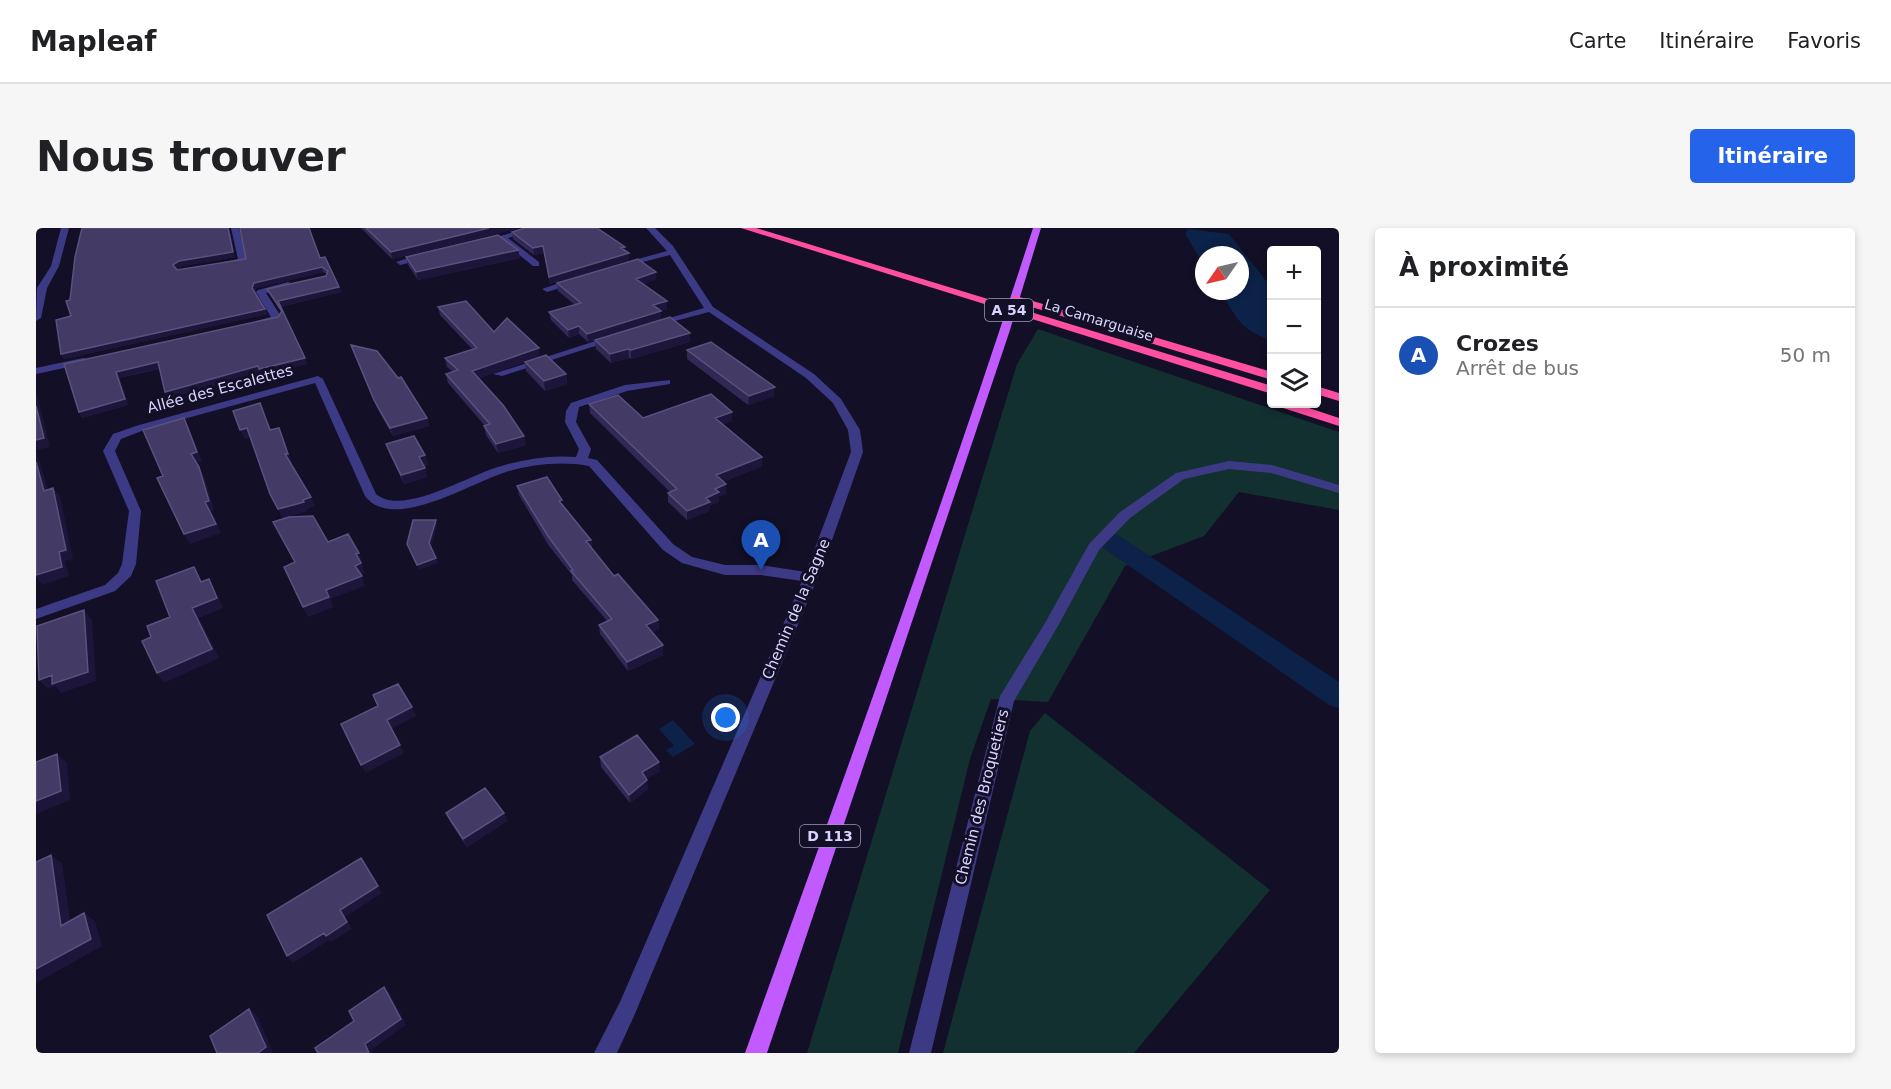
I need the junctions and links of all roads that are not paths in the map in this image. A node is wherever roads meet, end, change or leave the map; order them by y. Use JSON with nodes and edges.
{"nodes":[{"id":1,"x":64,"y":228,"type":"edge"},
{"id":2,"x":235,"y":228,"type":"edge"},
{"id":3,"x":538,"y":228,"type":"edge"},
{"id":4,"x":650,"y":228,"type":"edge"},
{"id":5,"x":746,"y":228,"type":"edge"},
{"id":6,"x":781,"y":228,"type":"edge"},
{"id":7,"x":1037,"y":228,"type":"edge"},
{"id":8,"x":502,"y":237,"type":"junction"},
{"id":9,"x":468,"y":245,"type":"edge"},
{"id":10,"x":672,"y":252,"type":"junction"},
{"id":11,"x":434,"y":254,"type":"edge"},
{"id":12,"x":400,"y":262,"type":"edge"},
{"id":13,"x":536,"y":264,"type":"dead end"},
{"id":14,"x":212,"y":266,"type":"edge"},
{"id":15,"x":615,"y":269,"type":"edge"},
{"id":16,"x":592,"y":275,"type":"edge"},
{"id":17,"x":303,"y":282,"type":"edge"},
{"id":18,"x":547,"y":289,"type":"edge"},
{"id":19,"x":710,"y":309,"type":"junction"},
{"id":20,"x":36,"y":318,"type":"edge"},
{"id":21,"x":1057,"y":324,"type":"junction"},
{"id":22,"x":243,"y":326,"type":"edge"},
{"id":23,"x":643,"y":329,"type":"edge"},
{"id":24,"x":621,"y":336,"type":"edge"},
{"id":25,"x":93,"y":359,"type":"edge"},
{"id":26,"x":36,"y":371,"type":"edge"},
{"id":27,"x":1267,"y":373,"type":"edge"},
{"id":28,"x":498,"y":374,"type":"edge"},
{"id":29,"x":666,"y":382,"type":"dead end"},
{"id":30,"x":1321,"y":386,"type":"edge"},
{"id":31,"x":1267,"y":388,"type":"edge"},
{"id":32,"x":1321,"y":391,"type":"edge"},
{"id":33,"x":1339,"y":391,"type":"edge"},
{"id":34,"x":1339,"y":396,"type":"edge"},
{"id":35,"x":1267,"y":397,"type":"edge"},
{"id":36,"x":1321,"y":406,"type":"edge"},
{"id":37,"x":1297,"y":408,"type":"edge"},
{"id":38,"x":1339,"y":411,"type":"edge"},
{"id":39,"x":1339,"y":422,"type":"edge"},
{"id":40,"x":581,"y":460,"type":"junction"},
{"id":41,"x":1339,"y":489,"type":"edge"},
{"id":42,"x":810,"y":578,"type":"junction"},
{"id":43,"x":36,"y":614,"type":"edge"},
{"id":44,"x":605,"y":1053,"type":"edge"},
{"id":45,"x":756,"y":1053,"type":"edge"},
{"id":46,"x":920,"y":1053,"type":"edge"}],
"edges":[{"from":1,"to":20,"type":"street"},
{"from":2,"to":14,"type":"street"},
{"from":3,"to":8,"type":"street"},
{"from":4,"to":10,"type":"street","name":"Chemin de la Sagne"},
{"from":5,"to":21,"type":"highway","name":"La Camarguaise","number":"A 54"},
{"from":6,"to":27,"type":"highway","name":"La Camarguaise","number":"A 54"},
{"from":7,"to":45,"type":"main road","number":"D 113"},
{"from":8,"to":9,"type":"street"},
{"from":8,"to":13,"type":"street"},
{"from":10,"to":15,"type":"street"},
{"from":10,"to":19,"type":"street","name":"Chemin de la Sagne"},
{"from":11,"to":12,"type":"street"},
{"from":16,"to":18,"type":"street"},
{"from":17,"to":22,"type":"street"},
{"from":19,"to":23,"type":"street"},
{"from":19,"to":42,"type":"street","name":"Chemin de la Sagne"},
{"from":21,"to":31,"type":"highway","name":"La Camarguaise","number":"A 54"},
{"from":21,"to":35,"type":"highway"},
{"from":24,"to":28,"type":"street"},
{"from":25,"to":26,"type":"street"},
{"from":29,"to":40,"type":"street"},
{"from":30,"to":33,"type":"highway"},
{"from":32,"to":34,"type":"highway"},
{"from":36,"to":38,"type":"highway"},
{"from":37,"to":39,"type":"highway"},
{"from":40,"to":42,"type":"street"},
{"from":40,"to":43,"type":"street","name":"Allée des Escalettes"},
{"from":41,"to":46,"type":"street","name":"Chemin des Broquetiers"},
{"from":42,"to":44,"type":"street","name":"Chemin de la Sagne"}]}
